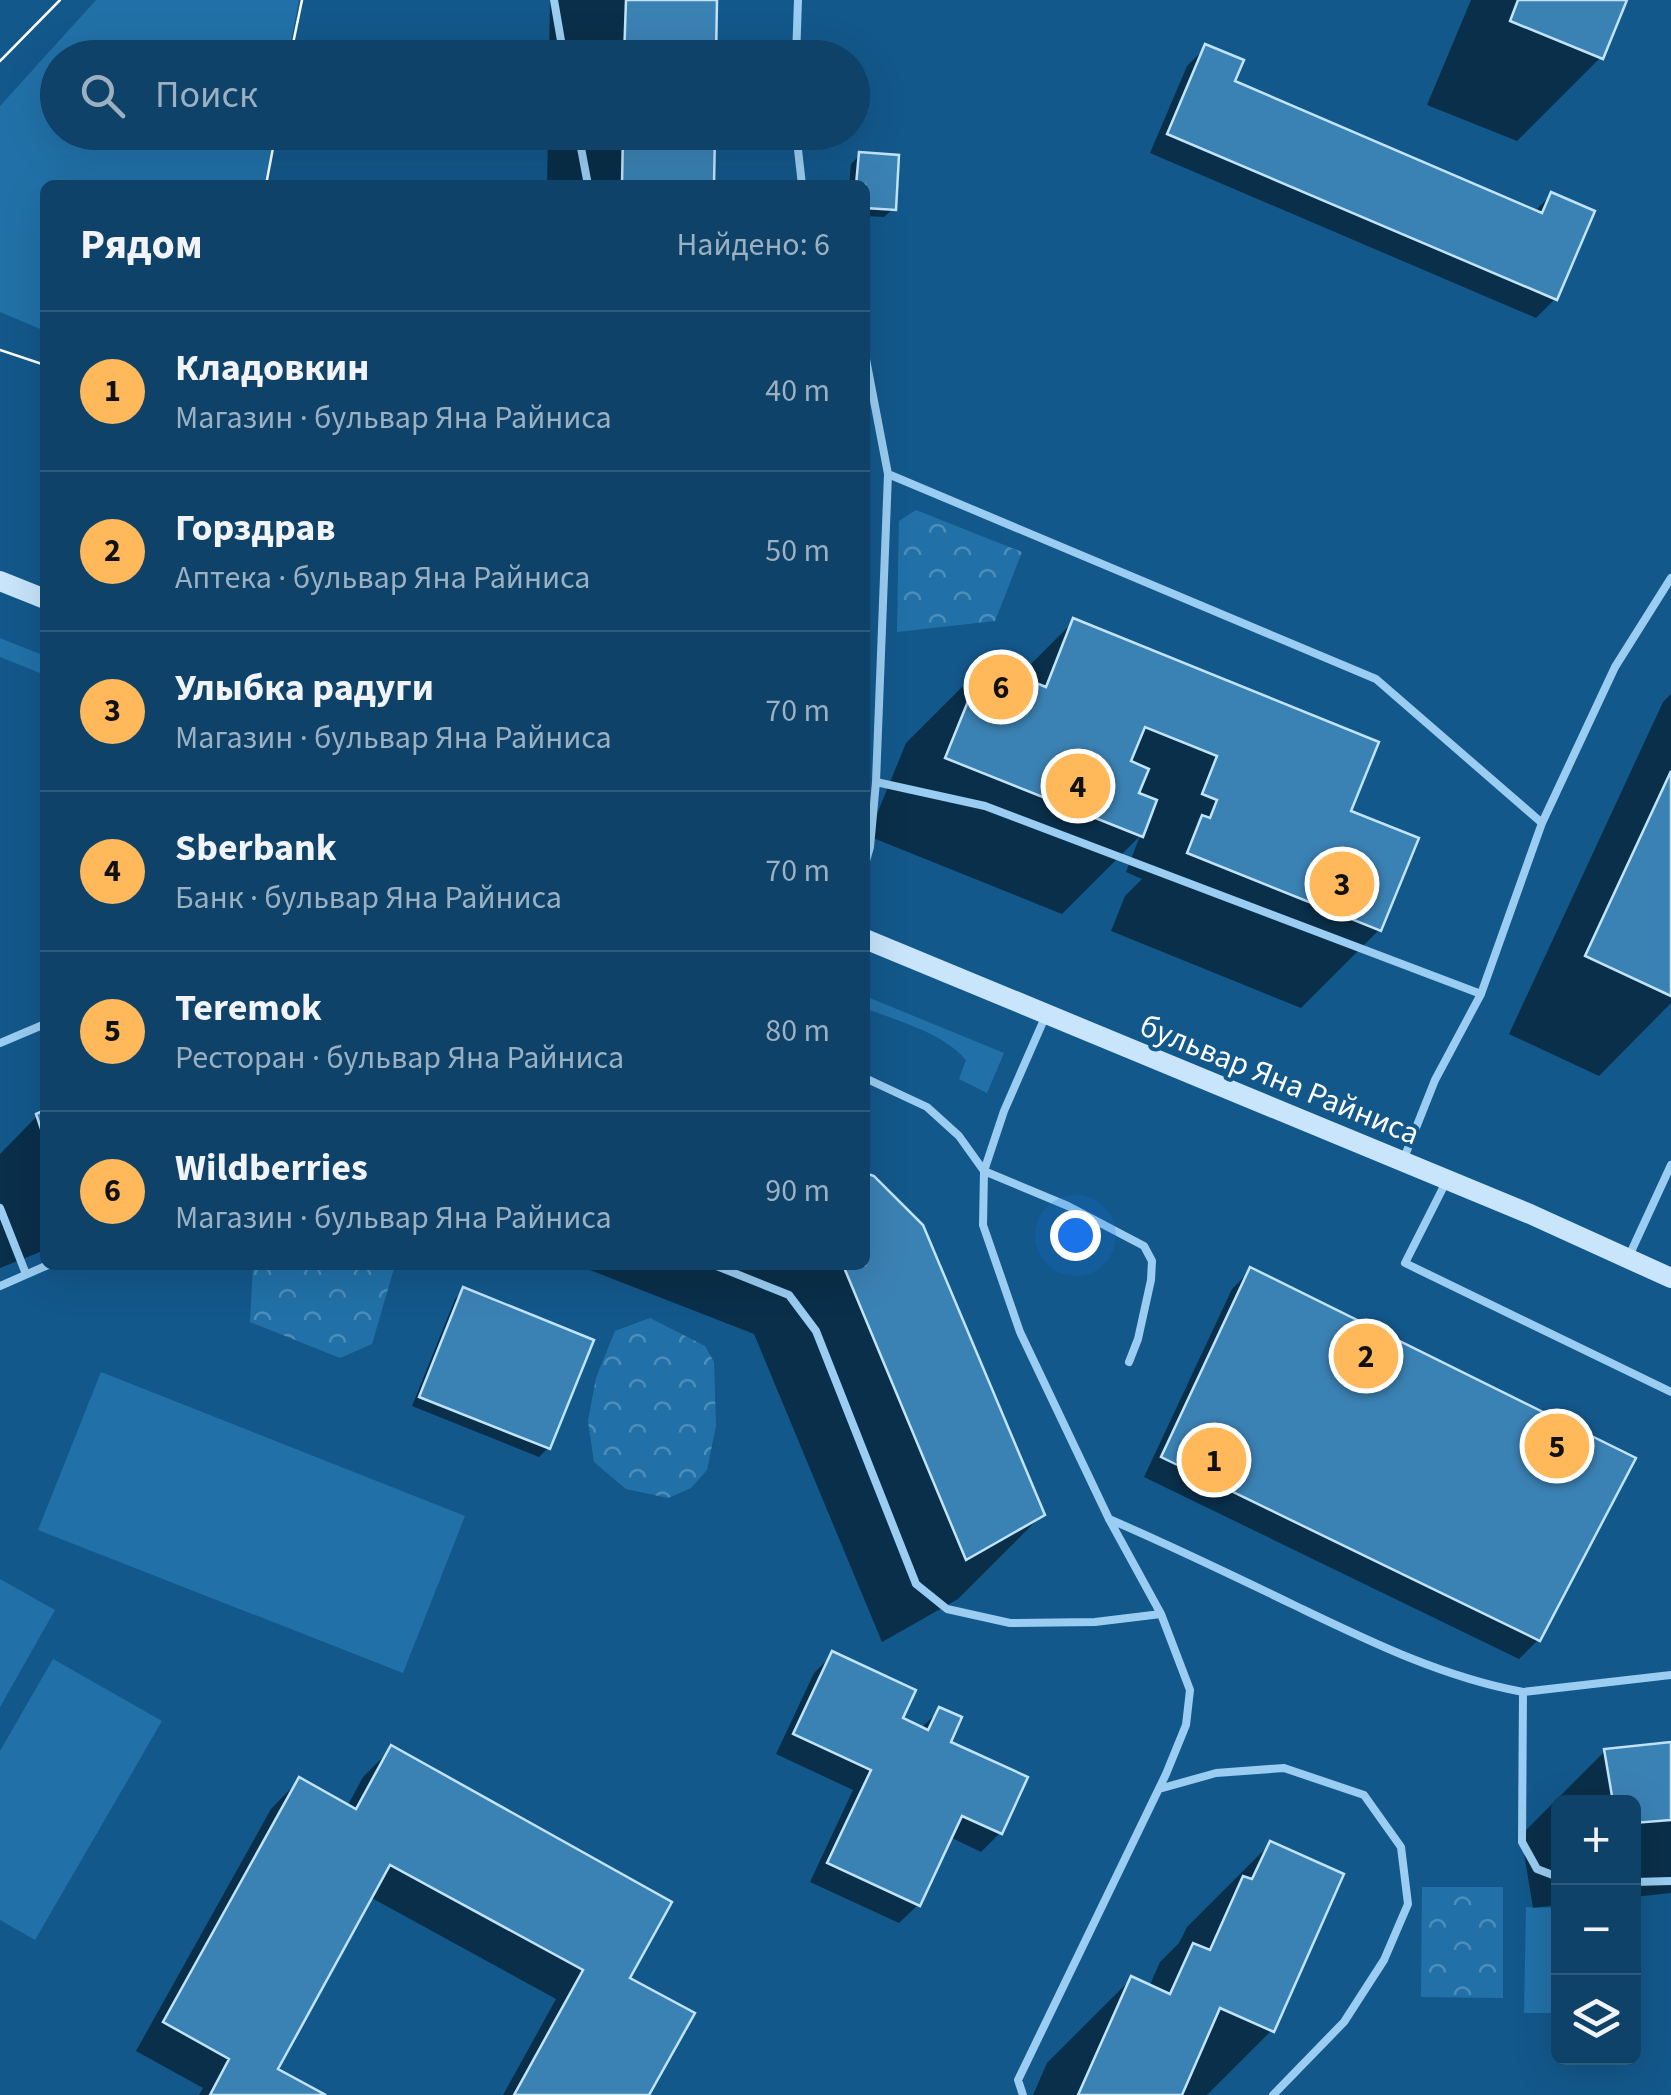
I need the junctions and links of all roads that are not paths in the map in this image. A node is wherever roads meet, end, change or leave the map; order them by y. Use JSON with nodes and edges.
{"nodes":[{"id":1,"x":554,"y":0,"type":"edge"},
{"id":2,"x":798,"y":0,"type":"edge"},
{"id":3,"x":561,"y":40,"type":"edge"},
{"id":4,"x":797,"y":40,"type":"edge"},
{"id":5,"x":581,"y":150,"type":"edge"},
{"id":6,"x":798,"y":150,"type":"edge"},
{"id":7,"x":587,"y":180,"type":"edge"},
{"id":8,"x":801,"y":180,"type":"edge"},
{"id":9,"x":870,"y":380,"type":"edge"},
{"id":10,"x":888,"y":474,"type":"junction"},
{"id":11,"x":1671,"y":578,"type":"edge"},
{"id":12,"x":0,"y":581,"type":"edge"},
{"id":13,"x":40,"y":597,"type":"edge"},
{"id":14,"x":876,"y":782,"type":"junction"},
{"id":15,"x":1542,"y":823,"type":"junction"},
{"id":16,"x":870,"y":847,"type":"edge"},
{"id":17,"x":870,"y":941,"type":"edge"},
{"id":18,"x":1481,"y":994,"type":"junction"},
{"id":19,"x":1047,"y":1014,"type":"junction"},
{"id":20,"x":40,"y":1026,"type":"edge"},
{"id":21,"x":0,"y":1043,"type":"edge"},
{"id":22,"x":870,"y":1080,"type":"edge"},
{"id":23,"x":1402,"y":1162,"type":"junction"},
{"id":24,"x":1671,"y":1165,"type":"edge"},
{"id":25,"x":984,"y":1171,"type":"junction"},
{"id":26,"x":1447,"y":1180,"type":"junction"},
{"id":27,"x":0,"y":1208,"type":"edge"},
{"id":28,"x":1628,"y":1257,"type":"junction"},
{"id":29,"x":40,"y":1268,"type":"edge"},
{"id":30,"x":726,"y":1270,"type":"edge"},
{"id":31,"x":26,"y":1274,"type":"junction"},
{"id":32,"x":1671,"y":1278,"type":"edge"},
{"id":33,"x":0,"y":1286,"type":"edge"},
{"id":34,"x":1130,"y":1362,"type":"dead end"},
{"id":35,"x":1671,"y":1392,"type":"edge"},
{"id":36,"x":1109,"y":1519,"type":"junction"},
{"id":37,"x":1161,"y":1614,"type":"junction"},
{"id":38,"x":1671,"y":1674,"type":"edge"},
{"id":39,"x":1523,"y":1692,"type":"junction"},
{"id":40,"x":1159,"y":1789,"type":"junction"},
{"id":41,"x":1551,"y":1874,"type":"edge"},
{"id":42,"x":1671,"y":1880,"type":"edge"},
{"id":43,"x":1641,"y":1882,"type":"edge"},
{"id":44,"x":1022,"y":2095,"type":"edge"},
{"id":45,"x":1273,"y":2095,"type":"edge"}],
"edges":[{"from":1,"to":3,"type":"lane"},
{"from":2,"to":4,"type":"lane"},
{"from":5,"to":7,"type":"lane"},
{"from":6,"to":8,"type":"lane"},
{"from":9,"to":10,"type":"lane"},
{"from":10,"to":14,"type":"lane"},
{"from":10,"to":15,"type":"lane"},
{"from":11,"to":15,"type":"lane"},
{"from":12,"to":13,"type":"main road"},
{"from":14,"to":16,"type":"lane"},
{"from":14,"to":18,"type":"lane"},
{"from":15,"to":18,"type":"lane"},
{"from":17,"to":19,"type":"main road","name":"бульвар Яна Райниса"},
{"from":18,"to":23,"type":"lane"},
{"from":19,"to":23,"type":"main road","name":"бульвар Яна Райниса"},
{"from":19,"to":25,"type":"lane"},
{"from":20,"to":21,"type":"lane"},
{"from":22,"to":25,"type":"lane"},
{"from":23,"to":26,"type":"main road","name":"бульвар Яна Райниса"},
{"from":24,"to":28,"type":"lane"},
{"from":25,"to":34,"type":"lane"},
{"from":25,"to":36,"type":"lane"},
{"from":26,"to":28,"type":"main road","name":"бульвар Яна Райниса"},
{"from":26,"to":35,"type":"lane"},
{"from":27,"to":31,"type":"lane"},
{"from":28,"to":32,"type":"main road","name":"бульвар Яна Райниса"},
{"from":29,"to":31,"type":"lane"},
{"from":30,"to":37,"type":"lane"},
{"from":31,"to":33,"type":"lane"},
{"from":36,"to":37,"type":"lane"},
{"from":36,"to":39,"type":"lane"},
{"from":37,"to":40,"type":"lane"},
{"from":38,"to":39,"type":"lane"},
{"from":39,"to":41,"type":"lane"},
{"from":40,"to":44,"type":"lane"},
{"from":40,"to":45,"type":"lane"},
{"from":42,"to":43,"type":"lane"}]}
